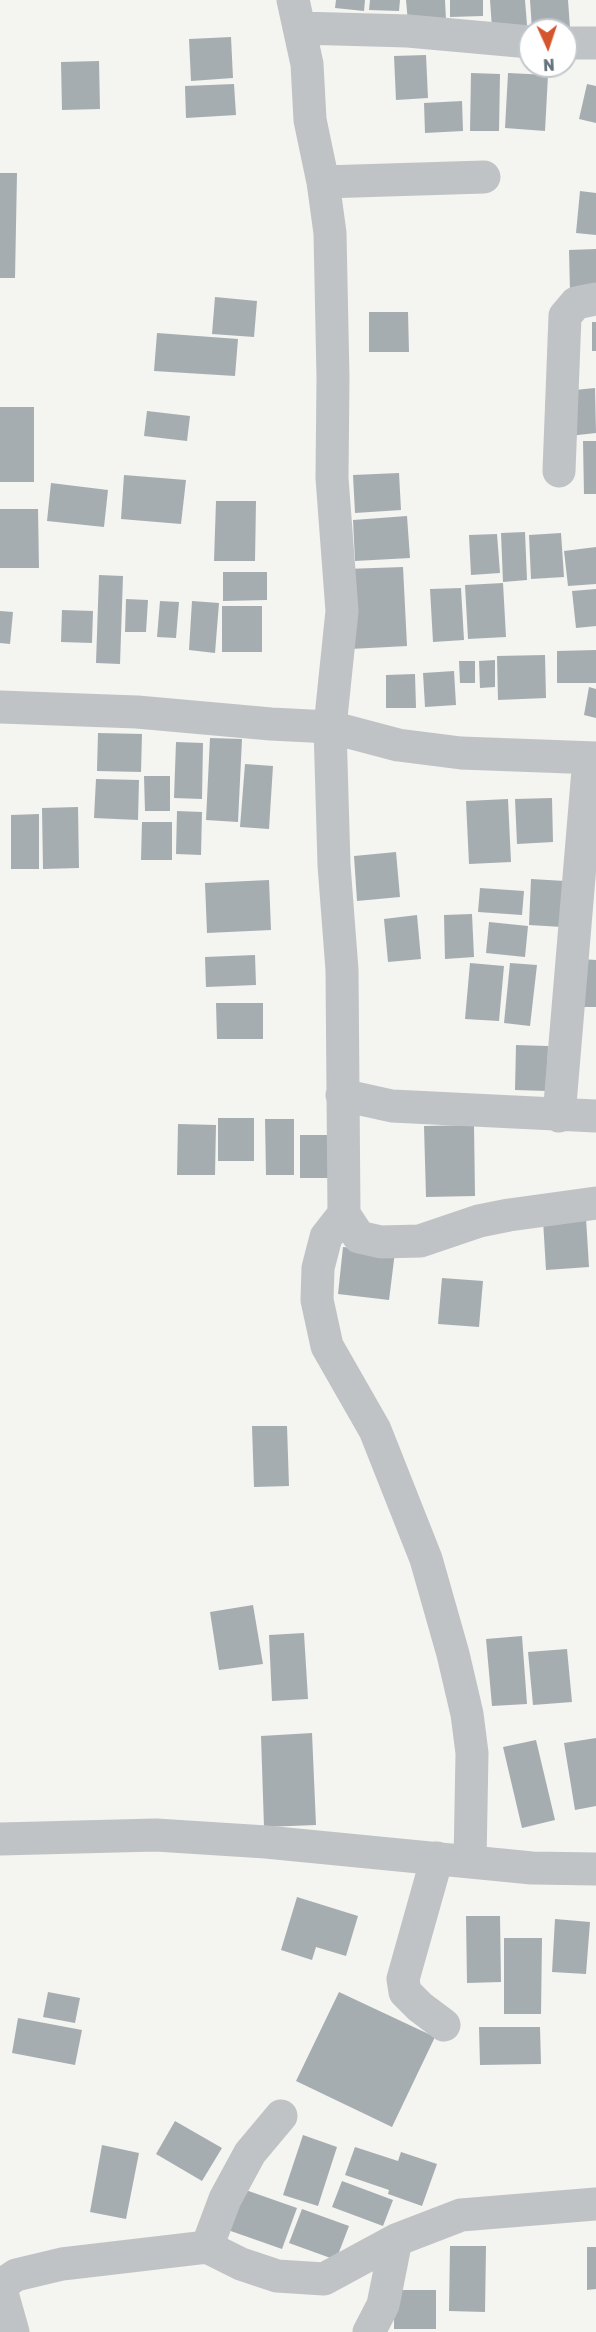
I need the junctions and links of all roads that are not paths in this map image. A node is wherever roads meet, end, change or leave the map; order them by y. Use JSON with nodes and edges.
{"nodes":[{"id":1,"x":296,"y":14,"type":"edge"},
{"id":2,"x":518,"y":41,"type":"edge"},
{"id":3,"x":578,"y":43,"type":"edge"},
{"id":4,"x":596,"y":43,"type":"edge"},
{"id":5,"x":484,"y":177,"type":"dead end"},
{"id":6,"x":323,"y":182,"type":"junction"},
{"id":7,"x":596,"y":299,"type":"edge"},
{"id":8,"x":559,"y":471,"type":"dead end"},
{"id":9,"x":0,"y":707,"type":"edge"},
{"id":10,"x":330,"y":727,"type":"junction"},
{"id":11,"x":592,"y":758,"type":"edge"},
{"id":12,"x":342,"y":1095,"type":"junction"},
{"id":13,"x":559,"y":1116,"type":"junction"},
{"id":14,"x":596,"y":1116,"type":"edge"},
{"id":15,"x":596,"y":1203,"type":"edge"},
{"id":16,"x":344,"y":1214,"type":"junction"},
{"id":17,"x":0,"y":1839,"type":"edge"},
{"id":18,"x":437,"y":1858,"type":"junction"},
{"id":19,"x":470,"y":1862,"type":"junction"},
{"id":20,"x":596,"y":1869,"type":"edge"},
{"id":21,"x":444,"y":2025,"type":"dead end"},
{"id":22,"x":281,"y":2116,"type":"dead end"},
{"id":23,"x":596,"y":2204,"type":"edge"},
{"id":24,"x":396,"y":2240,"type":"junction"},
{"id":25,"x":207,"y":2247,"type":"junction"},
{"id":26,"x":0,"y":2286,"type":"edge"},
{"id":27,"x":13,"y":2332,"type":"edge"},
{"id":28,"x":369,"y":2332,"type":"edge"}],
"edges":[{"from":1,"to":2,"type":"street"},
{"from":1,"to":6,"type":"street"},
{"from":3,"to":4,"type":"street"},
{"from":5,"to":6,"type":"street"},
{"from":6,"to":10,"type":"street"},
{"from":7,"to":8,"type":"street"},
{"from":9,"to":10,"type":"street"},
{"from":10,"to":11,"type":"street"},
{"from":10,"to":12,"type":"street"},
{"from":11,"to":13,"type":"street"},
{"from":12,"to":13,"type":"street"},
{"from":12,"to":16,"type":"street"},
{"from":13,"to":14,"type":"street"},
{"from":15,"to":16,"type":"street"},
{"from":16,"to":19,"type":"street"},
{"from":17,"to":18,"type":"street"},
{"from":18,"to":19,"type":"street"},
{"from":18,"to":21,"type":"street"},
{"from":19,"to":20,"type":"street"},
{"from":22,"to":25,"type":"street"},
{"from":23,"to":24,"type":"street"},
{"from":24,"to":25,"type":"street"},
{"from":24,"to":28,"type":"street"},
{"from":25,"to":26,"type":"street"},
{"from":26,"to":27,"type":"street"}]}
